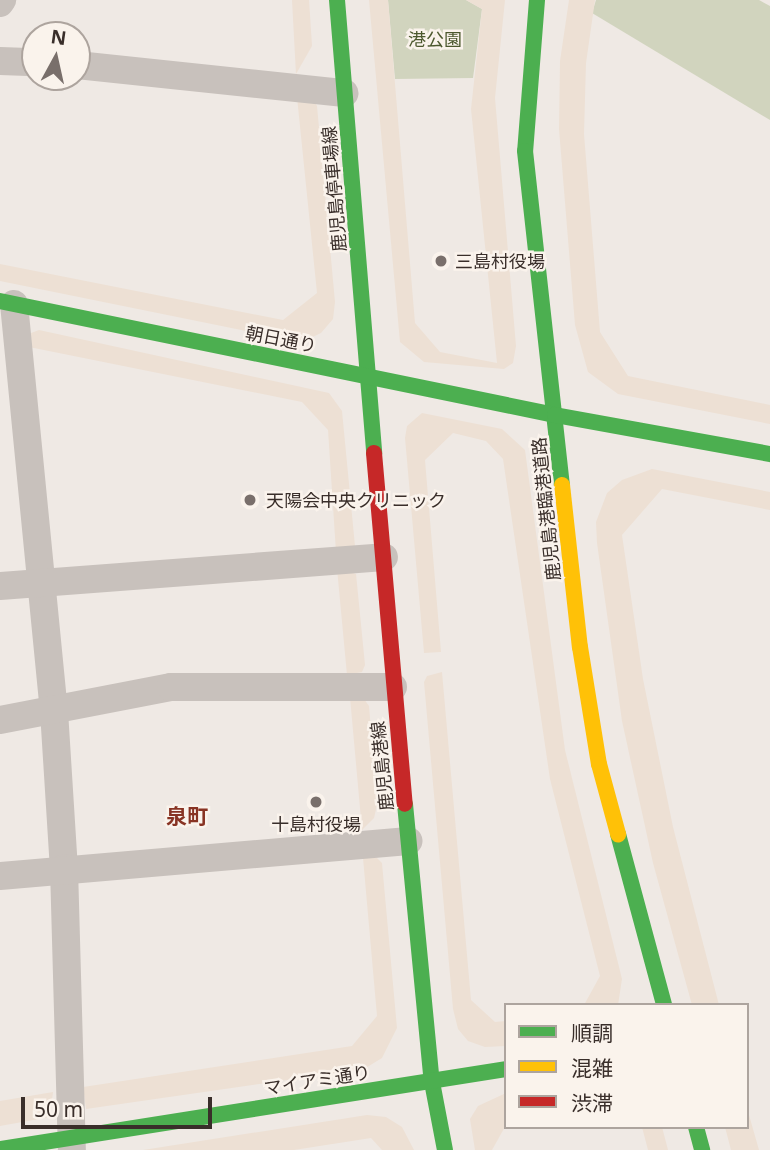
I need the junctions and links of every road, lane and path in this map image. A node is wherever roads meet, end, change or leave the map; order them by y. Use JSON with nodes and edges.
{"nodes":[{"id":1,"x":337,"y":0,"type":"edge"},
{"id":2,"x":537,"y":0,"type":"edge"},
{"id":3,"x":0,"y":61,"type":"edge"},
{"id":4,"x":21,"y":62,"type":"edge"},
{"id":5,"x":91,"y":66,"type":"edge"},
{"id":6,"x":345,"y":93,"type":"junction"},
{"id":7,"x":7,"y":303,"type":"edge"},
{"id":8,"x":370,"y":376,"type":"junction"},
{"id":9,"x":555,"y":415,"type":"junction"},
{"id":10,"x":770,"y":454,"type":"edge"},
{"id":11,"x":13,"y":461,"type":"edge"},
{"id":12,"x":384,"y":558,"type":"junction"},
{"id":13,"x":41,"y":583,"type":"junction"},
{"id":14,"x":0,"y":586,"type":"edge"},
{"id":15,"x":393,"y":687,"type":"junction"},
{"id":16,"x":54,"y":711,"type":"junction"},
{"id":17,"x":0,"y":720,"type":"edge"},
{"id":18,"x":409,"y":841,"type":"junction"},
{"id":19,"x":64,"y":868,"type":"junction"},
{"id":20,"x":0,"y":876,"type":"edge"},
{"id":21,"x":663,"y":1003,"type":"edge"},
{"id":22,"x":504,"y":1069,"type":"edge"},
{"id":23,"x":432,"y":1082,"type":"junction"},
{"id":24,"x":697,"y":1129,"type":"edge"},
{"id":25,"x":71,"y":1144,"type":"edge"},
{"id":26,"x":0,"y":1149,"type":"edge"},
{"id":27,"x":445,"y":1150,"type":"edge"},
{"id":28,"x":702,"y":1150,"type":"edge"}],
"edges":[{"from":1,"to":6,"type":"main road","name":"鹿児島停車場線"},
{"from":2,"to":9,"type":"main road","name":"鹿児島港臨港道路"},
{"from":3,"to":4,"type":"street"},
{"from":5,"to":6,"type":"street"},
{"from":6,"to":8,"type":"main road","name":"鹿児島停車場線"},
{"from":7,"to":8,"type":"main road","name":"朝日通り"},
{"from":7,"to":11,"type":"street"},
{"from":8,"to":9,"type":"main road","name":"朝日通り"},
{"from":8,"to":12,"type":"main road","name":"鹿児島港線"},
{"from":9,"to":10,"type":"main road","name":"朝日通り"},
{"from":9,"to":21,"type":"main road","name":"鹿児島港臨港道路"},
{"from":11,"to":13,"type":"street"},
{"from":12,"to":13,"type":"street"},
{"from":12,"to":15,"type":"main road","name":"鹿児島港線"},
{"from":13,"to":14,"type":"street"},
{"from":13,"to":16,"type":"street"},
{"from":15,"to":16,"type":"street"},
{"from":15,"to":18,"type":"main road","name":"鹿児島港線"},
{"from":16,"to":17,"type":"street"},
{"from":16,"to":19,"type":"street"},
{"from":18,"to":19,"type":"street"},
{"from":18,"to":23,"type":"main road","name":"鹿児島港線"},
{"from":19,"to":20,"type":"street"},
{"from":19,"to":25,"type":"street"},
{"from":22,"to":23,"type":"main road","name":"マイアミ通り"},
{"from":23,"to":25,"type":"main road","name":"マイアミ通り"},
{"from":23,"to":27,"type":"main road","name":"鹿児島港線"},
{"from":24,"to":28,"type":"main road"},
{"from":25,"to":26,"type":"main road","name":"マイアミ通り"}]}
